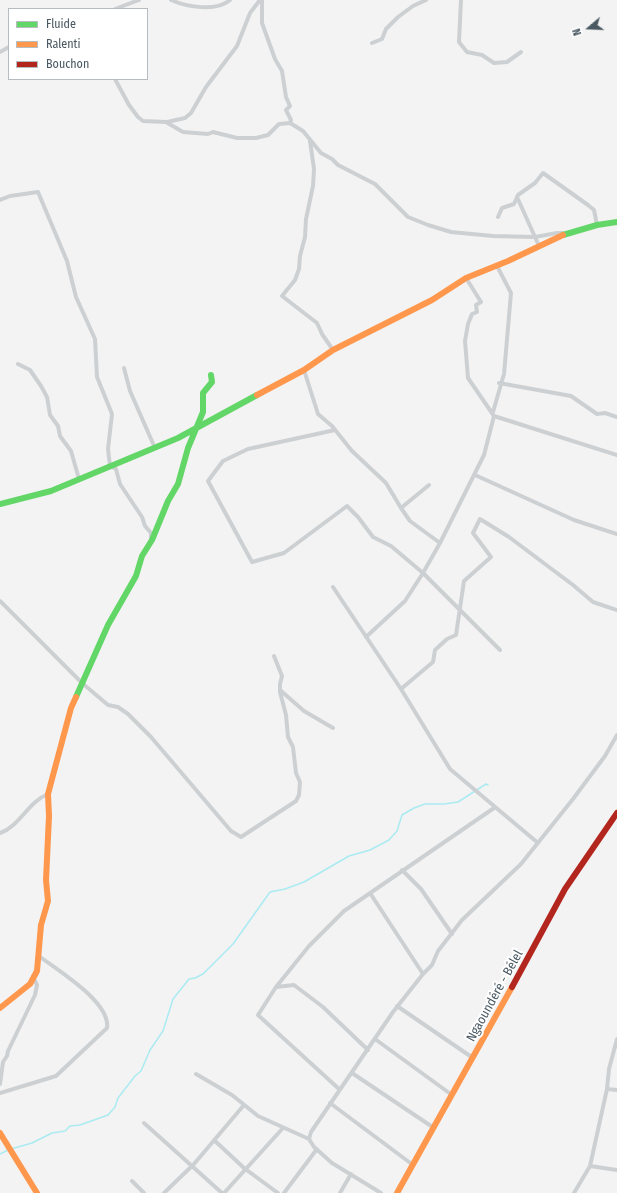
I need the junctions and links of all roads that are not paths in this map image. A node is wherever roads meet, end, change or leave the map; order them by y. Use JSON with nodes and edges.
{"nodes":[{"id":1,"x":139,"y":0,"type":"edge"},
{"id":2,"x":171,"y":0,"type":"edge"},
{"id":3,"x":230,"y":0,"type":"edge"},
{"id":4,"x":261,"y":0,"type":"edge"},
{"id":5,"x":426,"y":0,"type":"edge"},
{"id":6,"x":461,"y":0,"type":"edge"},
{"id":7,"x":118,"y":8,"type":"edge"},
{"id":8,"x":372,"y":43,"type":"dead end"},
{"id":9,"x":522,"y":52,"type":"dead end"},
{"id":10,"x":116,"y":80,"type":"edge"},
{"id":11,"x":166,"y":122,"type":"junction"},
{"id":12,"x":290,"y":123,"type":"junction"},
{"id":13,"x":310,"y":140,"type":"junction"},
{"id":14,"x":517,"y":197,"type":"junction"},
{"id":15,"x":0,"y":200,"type":"edge"},
{"id":16,"x":498,"y":217,"type":"dead end"},
{"id":17,"x":617,"y":222,"type":"edge"},
{"id":18,"x":597,"y":225,"type":"junction"},
{"id":19,"x":566,"y":233,"type":"junction"},
{"id":20,"x":535,"y":237,"type":"junction"},
{"id":21,"x":539,"y":246,"type":"junction"},
{"id":22,"x":497,"y":266,"type":"junction"},
{"id":23,"x":466,"y":278,"type":"junction"},
{"id":24,"x":333,"y":350,"type":"junction"},
{"id":25,"x":18,"y":364,"type":"dead end"},
{"id":26,"x":124,"y":368,"type":"dead end"},
{"id":27,"x":304,"y":370,"type":"junction"},
{"id":28,"x":211,"y":375,"type":"dead end"},
{"id":29,"x":500,"y":383,"type":"junction"},
{"id":30,"x":494,"y":414,"type":"junction"},
{"id":31,"x":617,"y":417,"type":"edge"},
{"id":32,"x":196,"y":430,"type":"junction"},
{"id":33,"x":335,"y":430,"type":"junction"},
{"id":34,"x":155,"y":448,"type":"junction"},
{"id":35,"x":617,"y":455,"type":"edge"},
{"id":36,"x":110,"y":466,"type":"junction"},
{"id":37,"x":476,"y":475,"type":"junction"},
{"id":38,"x":79,"y":479,"type":"junction"},
{"id":39,"x":429,"y":485,"type":"dead end"},
{"id":40,"x":0,"y":504,"type":"edge"},
{"id":41,"x":401,"y":508,"type":"junction"},
{"id":42,"x":617,"y":534,"type":"edge"},
{"id":43,"x":152,"y":540,"type":"junction"},
{"id":44,"x":440,"y":543,"type":"junction"},
{"id":45,"x":423,"y":573,"type":"junction"},
{"id":46,"x":333,"y":587,"type":"dead end"},
{"id":47,"x":0,"y":601,"type":"edge"},
{"id":48,"x":460,"y":610,"type":"junction"},
{"id":49,"x":617,"y":610,"type":"edge"},
{"id":50,"x":366,"y":637,"type":"junction"},
{"id":51,"x":500,"y":650,"type":"dead end"},
{"id":52,"x":274,"y":656,"type":"dead end"},
{"id":53,"x":82,"y":683,"type":"junction"},
{"id":54,"x":401,"y":689,"type":"junction"},
{"id":55,"x":280,"y":690,"type":"junction"},
{"id":56,"x":334,"y":728,"type":"dead end"},
{"id":57,"x":617,"y":735,"type":"edge"},
{"id":58,"x":48,"y":794,"type":"junction"},
{"id":59,"x":494,"y":808,"type":"junction"},
{"id":60,"x":617,"y":813,"type":"edge"},
{"id":61,"x":0,"y":833,"type":"edge"},
{"id":62,"x":538,"y":843,"type":"junction"},
{"id":63,"x":402,"y":870,"type":"junction"},
{"id":64,"x":370,"y":893,"type":"junction"},
{"id":65,"x":452,"y":934,"type":"junction"},
{"id":66,"x":39,"y":956,"type":"junction"},
{"id":67,"x":423,"y":974,"type":"junction"},
{"id":68,"x":34,"y":979,"type":"junction"},
{"id":69,"x":276,"y":987,"type":"junction"},
{"id":70,"x":397,"y":1006,"type":"junction"},
{"id":71,"x":0,"y":1008,"type":"edge"},
{"id":72,"x":375,"y":1039,"type":"junction"},
{"id":73,"x":617,"y":1039,"type":"edge"},
{"id":74,"x":368,"y":1050,"type":"junction"},
{"id":75,"x":473,"y":1058,"type":"junction"},
{"id":76,"x":352,"y":1073,"type":"junction"},
{"id":77,"x":196,"y":1074,"type":"dead end"},
{"id":78,"x":0,"y":1084,"type":"edge"},
{"id":79,"x":339,"y":1089,"type":"junction"},
{"id":80,"x":607,"y":1089,"type":"junction"},
{"id":81,"x":617,"y":1090,"type":"edge"},
{"id":82,"x":0,"y":1093,"type":"edge"},
{"id":83,"x":452,"y":1095,"type":"junction"},
{"id":84,"x":330,"y":1103,"type":"junction"},
{"id":85,"x":244,"y":1105,"type":"junction"},
{"id":86,"x":144,"y":1123,"type":"dead end"},
{"id":87,"x":284,"y":1128,"type":"junction"},
{"id":88,"x":434,"y":1128,"type":"junction"},
{"id":89,"x":0,"y":1133,"type":"edge"},
{"id":90,"x":308,"y":1139,"type":"junction"},
{"id":91,"x":214,"y":1140,"type":"junction"},
{"id":92,"x":316,"y":1149,"type":"junction"},
{"id":93,"x":413,"y":1165,"type":"junction"},
{"id":94,"x":192,"y":1166,"type":"junction"},
{"id":95,"x":590,"y":1166,"type":"junction"},
{"id":96,"x":246,"y":1169,"type":"junction"},
{"id":97,"x":617,"y":1170,"type":"edge"},
{"id":98,"x":351,"y":1174,"type":"junction"},
{"id":99,"x":132,"y":1181,"type":"dead end"},
{"id":100,"x":37,"y":1193,"type":"edge"},
{"id":101,"x":144,"y":1193,"type":"edge"},
{"id":102,"x":164,"y":1193,"type":"edge"},
{"id":103,"x":223,"y":1193,"type":"edge"},
{"id":104,"x":278,"y":1193,"type":"edge"},
{"id":105,"x":284,"y":1193,"type":"edge"},
{"id":106,"x":340,"y":1193,"type":"edge"},
{"id":107,"x":381,"y":1193,"type":"edge"},
{"id":108,"x":397,"y":1193,"type":"edge"},
{"id":109,"x":574,"y":1193,"type":"edge"}],
"edges":[{"from":1,"to":7,"type":"street"},
{"from":2,"to":3,"type":"street"},
{"from":4,"to":11,"type":"street"},
{"from":4,"to":12,"type":"street"},
{"from":5,"to":8,"type":"street"},
{"from":6,"to":9,"type":"street"},
{"from":10,"to":11,"type":"street"},
{"from":11,"to":12,"type":"street"},
{"from":12,"to":13,"type":"street"},
{"from":13,"to":20,"type":"street"},
{"from":13,"to":24,"type":"street"},
{"from":14,"to":16,"type":"street"},
{"from":14,"to":18,"type":"street"},
{"from":14,"to":20,"type":"street"},
{"from":15,"to":36,"type":"street"},
{"from":17,"to":18,"type":"street"},
{"from":18,"to":19,"type":"street"},
{"from":19,"to":20,"type":"street"},
{"from":19,"to":21,"type":"street"},
{"from":20,"to":21,"type":"street"},
{"from":21,"to":22,"type":"street"},
{"from":22,"to":23,"type":"street"},
{"from":22,"to":29,"type":"street"},
{"from":23,"to":24,"type":"street"},
{"from":23,"to":30,"type":"street"},
{"from":24,"to":27,"type":"street"},
{"from":25,"to":38,"type":"street"},
{"from":26,"to":34,"type":"street"},
{"from":27,"to":32,"type":"street"},
{"from":27,"to":33,"type":"street"},
{"from":28,"to":32,"type":"street"},
{"from":29,"to":30,"type":"street"},
{"from":29,"to":31,"type":"street"},
{"from":30,"to":35,"type":"street"},
{"from":30,"to":37,"type":"street"},
{"from":32,"to":34,"type":"street"},
{"from":32,"to":43,"type":"street"},
{"from":33,"to":41,"type":"street"},
{"from":33,"to":45,"type":"street"},
{"from":34,"to":36,"type":"street"},
{"from":36,"to":38,"type":"street"},
{"from":36,"to":43,"type":"street"},
{"from":37,"to":42,"type":"street"},
{"from":37,"to":44,"type":"street"},
{"from":38,"to":40,"type":"street"},
{"from":39,"to":41,"type":"street"},
{"from":41,"to":44,"type":"street"},
{"from":43,"to":53,"type":"street"},
{"from":44,"to":45,"type":"street"},
{"from":45,"to":48,"type":"street"},
{"from":45,"to":50,"type":"street"},
{"from":46,"to":50,"type":"street"},
{"from":47,"to":53,"type":"street"},
{"from":48,"to":49,"type":"street"},
{"from":48,"to":51,"type":"street"},
{"from":48,"to":54,"type":"street"},
{"from":50,"to":54,"type":"street"},
{"from":52,"to":55,"type":"street"},
{"from":53,"to":55,"type":"street"},
{"from":53,"to":58,"type":"street"},
{"from":54,"to":59,"type":"street"},
{"from":55,"to":56,"type":"street"},
{"from":57,"to":62,"type":"street"},
{"from":58,"to":61,"type":"street"},
{"from":58,"to":66,"type":"street"},
{"from":59,"to":62,"type":"street"},
{"from":59,"to":63,"type":"street"},
{"from":60,"to":75,"type":"street","name":"Ngaoundéré - Bélel"},
{"from":62,"to":65,"type":"street"},
{"from":63,"to":64,"type":"street"},
{"from":63,"to":65,"type":"street"},
{"from":64,"to":67,"type":"street"},
{"from":64,"to":69,"type":"street"},
{"from":65,"to":67,"type":"street"},
{"from":66,"to":68,"type":"street"},
{"from":66,"to":82,"type":"street"},
{"from":67,"to":70,"type":"street"},
{"from":68,"to":71,"type":"street"},
{"from":68,"to":78,"type":"street"},
{"from":69,"to":74,"type":"street"},
{"from":69,"to":79,"type":"street"},
{"from":70,"to":72,"type":"street"},
{"from":70,"to":75,"type":"street"},
{"from":72,"to":74,"type":"street"},
{"from":72,"to":83,"type":"street"},
{"from":73,"to":80,"type":"street"},
{"from":74,"to":76,"type":"street"},
{"from":75,"to":83,"type":"street","name":"Ngaoundéré - Bélel"},
{"from":76,"to":79,"type":"street"},
{"from":76,"to":88,"type":"street"},
{"from":77,"to":85,"type":"street"},
{"from":79,"to":84,"type":"street"},
{"from":80,"to":81,"type":"street"},
{"from":80,"to":95,"type":"street"},
{"from":83,"to":88,"type":"street","name":"Ngaoundéré - Bélel"},
{"from":84,"to":90,"type":"street"},
{"from":84,"to":93,"type":"street"},
{"from":85,"to":87,"type":"street"},
{"from":85,"to":91,"type":"street"},
{"from":86,"to":94,"type":"street"},
{"from":87,"to":90,"type":"street"},
{"from":87,"to":96,"type":"street"},
{"from":88,"to":93,"type":"street","name":"Ngaoundéré - Bélel"},
{"from":89,"to":100,"type":"street"},
{"from":90,"to":92,"type":"street"},
{"from":91,"to":94,"type":"street"},
{"from":91,"to":96,"type":"street"},
{"from":92,"to":98,"type":"street"},
{"from":92,"to":105,"type":"street"},
{"from":93,"to":108,"type":"street","name":"Ngaoundéré - Bélel"},
{"from":94,"to":102,"type":"street"},
{"from":94,"to":103,"type":"street"},
{"from":95,"to":97,"type":"street"},
{"from":95,"to":109,"type":"street"},
{"from":96,"to":103,"type":"street"},
{"from":96,"to":104,"type":"street"},
{"from":98,"to":106,"type":"street"},
{"from":98,"to":107,"type":"street"},
{"from":99,"to":101,"type":"street"}]}
